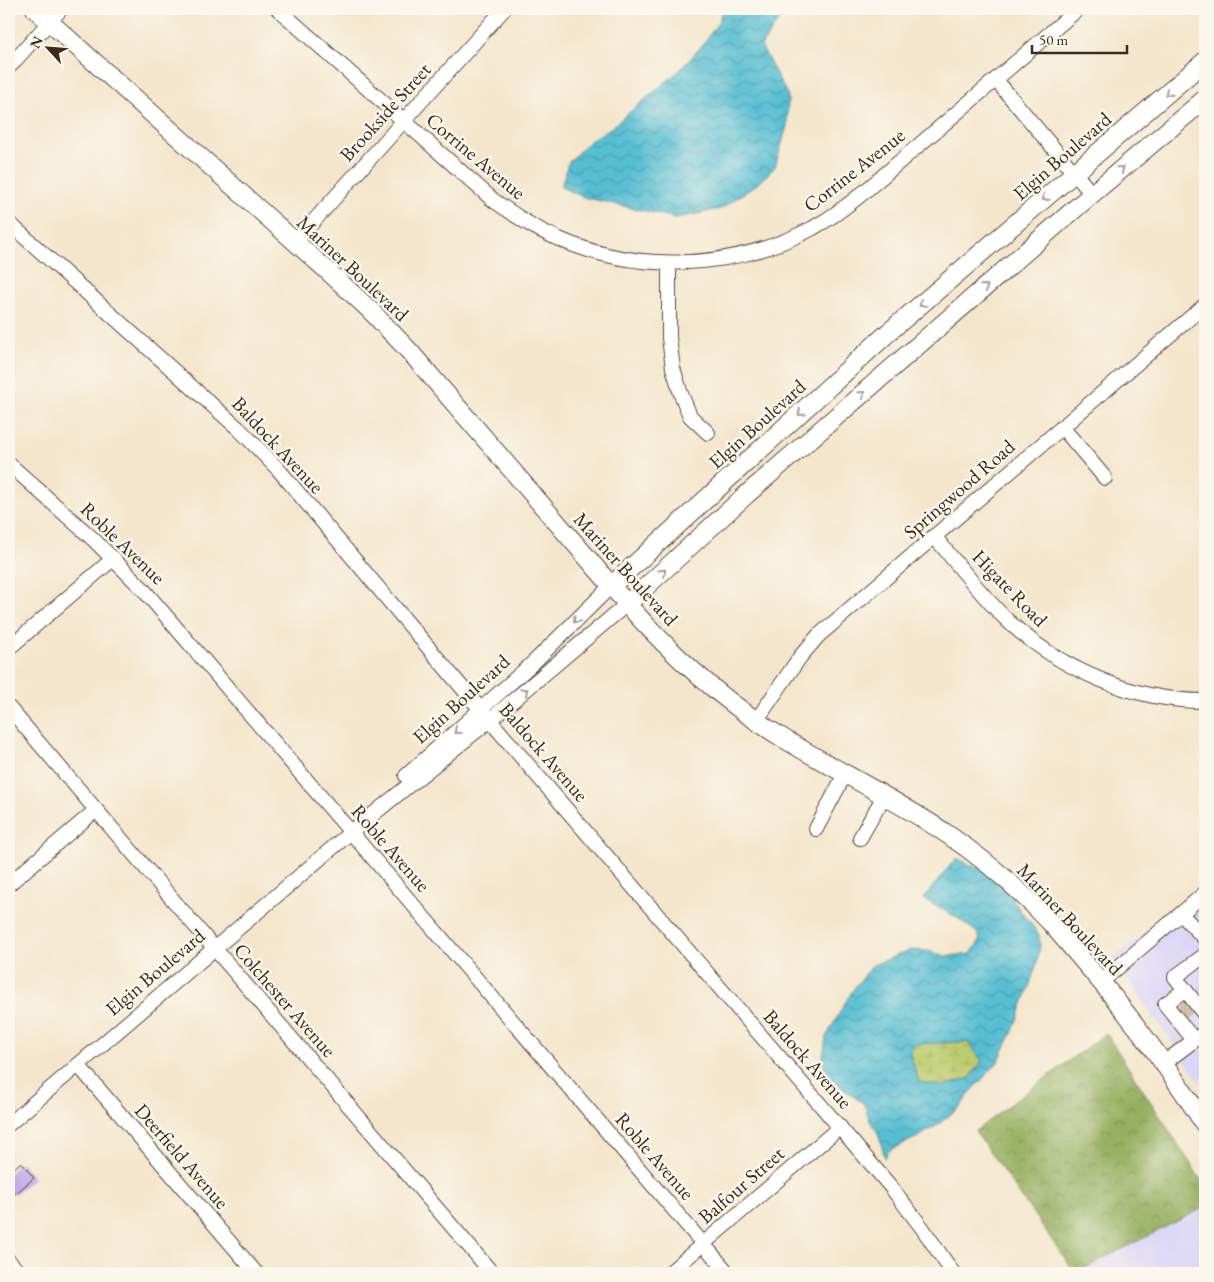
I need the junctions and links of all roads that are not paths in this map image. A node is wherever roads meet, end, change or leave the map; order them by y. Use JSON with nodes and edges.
{"nodes":[{"id":1,"x":35,"y":9,"type":"edge"},
{"id":2,"x":278,"y":9,"type":"edge"},
{"id":3,"x":504,"y":9,"type":"edge"},
{"id":4,"x":1078,"y":9,"type":"edge"},
{"id":5,"x":55,"y":15,"type":"edge"},
{"id":6,"x":1205,"y":61,"type":"edge"},
{"id":7,"x":9,"y":67,"type":"edge"},
{"id":8,"x":996,"y":80,"type":"junction"},
{"id":9,"x":1205,"y":99,"type":"edge"},
{"id":10,"x":404,"y":121,"type":"junction"},
{"id":11,"x":1074,"y":173,"type":"junction"},
{"id":12,"x":1092,"y":194,"type":"junction"},
{"id":13,"x":9,"y":223,"type":"edge"},
{"id":14,"x":296,"y":242,"type":"junction"},
{"id":15,"x":669,"y":263,"type":"junction"},
{"id":16,"x":1203,"y":312,"type":"edge"},
{"id":17,"x":1062,"y":427,"type":"junction"},
{"id":18,"x":708,"y":432,"type":"dead end"},
{"id":19,"x":9,"y":464,"type":"edge"},
{"id":20,"x":1105,"y":478,"type":"dead end"},
{"id":21,"x":934,"y":536,"type":"junction"},
{"id":22,"x":114,"y":558,"type":"junction"},
{"id":23,"x":611,"y":586,"type":"junction"},
{"id":24,"x":627,"y":604,"type":"junction"},
{"id":25,"x":9,"y":648,"type":"edge"},
{"id":26,"x":1205,"y":700,"type":"edge"},
{"id":27,"x":9,"y":708,"type":"edge"},
{"id":28,"x":486,"y":715,"type":"junction"},
{"id":29,"x":756,"y":721,"type":"junction"},
{"id":30,"x":845,"y":774,"type":"junction"},
{"id":31,"x":884,"y":796,"type":"junction"},
{"id":32,"x":96,"y":810,"type":"junction"},
{"id":33,"x":816,"y":829,"type":"dead end"},
{"id":34,"x":351,"y":832,"type":"junction"},
{"id":35,"x":860,"y":838,"type":"dead end"},
{"id":36,"x":9,"y":884,"type":"edge"},
{"id":37,"x":1205,"y":893,"type":"edge"},
{"id":38,"x":1181,"y":914,"type":"junction"},
{"id":39,"x":1205,"y":939,"type":"edge"},
{"id":40,"x":215,"y":949,"type":"junction"},
{"id":41,"x":1205,"y":955,"type":"edge"},
{"id":42,"x":1101,"y":982,"type":"junction"},
{"id":43,"x":1185,"y":990,"type":"junction"},
{"id":44,"x":1184,"y":1010,"type":"junction"},
{"id":45,"x":1205,"y":1015,"type":"edge"},
{"id":46,"x":1205,"y":1032,"type":"edge"},
{"id":47,"x":1194,"y":1040,"type":"junction"},
{"id":48,"x":1164,"y":1063,"type":"junction"},
{"id":49,"x":78,"y":1065,"type":"junction"},
{"id":50,"x":1204,"y":1121,"type":"edge"},
{"id":51,"x":9,"y":1124,"type":"edge"},
{"id":52,"x":840,"y":1127,"type":"junction"},
{"id":53,"x":703,"y":1244,"type":"junction"},
{"id":54,"x":9,"y":1261,"type":"edge"},
{"id":55,"x":19,"y":1273,"type":"edge"},
{"id":56,"x":256,"y":1273,"type":"edge"},
{"id":57,"x":492,"y":1273,"type":"edge"},
{"id":58,"x":669,"y":1273,"type":"edge"},
{"id":59,"x":728,"y":1273,"type":"edge"},
{"id":60,"x":953,"y":1273,"type":"edge"}],
"edges":[{"from":1,"to":5,"type":"main road","name":"Mariner Boulevard"},
{"from":2,"to":10,"type":"street","name":"Corrine Avenue"},
{"from":3,"to":10,"type":"street","name":"Brookside Street"},
{"from":4,"to":8,"type":"street","name":"Corrine Avenue"},
{"from":5,"to":7,"type":"street"},
{"from":5,"to":14,"type":"main road","name":"Mariner Boulevard"},
{"from":6,"to":11,"type":"main road","name":"Elgin Boulevard","one_way":true},
{"from":8,"to":11,"type":"street"},
{"from":8,"to":15,"type":"street","name":"Corrine Avenue"},
{"from":12,"to":9,"type":"main road","name":"Elgin Boulevard","one_way":true},
{"from":10,"to":14,"type":"street","name":"Brookside Street"},
{"from":10,"to":15,"type":"street","name":"Corrine Avenue"},
{"from":11,"to":12,"type":"street"},
{"from":11,"to":23,"type":"main road","name":"Elgin Boulevard","one_way":true},
{"from":24,"to":12,"type":"main road","name":"Elgin Boulevard","one_way":true},
{"from":13,"to":28,"type":"street","name":"Baldock Avenue"},
{"from":14,"to":23,"type":"main road","name":"Mariner Boulevard"},
{"from":15,"to":18,"type":"street"},
{"from":16,"to":17,"type":"street","name":"Springwood Road"},
{"from":17,"to":20,"type":"street"},
{"from":17,"to":21,"type":"street","name":"Springwood Road"},
{"from":19,"to":22,"type":"street","name":"Roble Avenue"},
{"from":21,"to":26,"type":"street","name":"Higate Road"},
{"from":21,"to":29,"type":"street","name":"Springwood Road"},
{"from":22,"to":25,"type":"street"},
{"from":22,"to":34,"type":"street","name":"Roble Avenue"},
{"from":23,"to":24,"type":"main road","name":"Mariner Boulevard"},
{"from":23,"to":28,"type":"street","name":"Elgin Boulevard","one_way":true},
{"from":28,"to":24,"type":"street","name":"Elgin Boulevard","one_way":true},
{"from":24,"to":29,"type":"main road","name":"Mariner Boulevard"},
{"from":27,"to":32,"type":"street","name":"Colchester Avenue"},
{"from":28,"to":34,"type":"street","name":"Elgin Boulevard"},
{"from":28,"to":52,"type":"street","name":"Baldock Avenue"},
{"from":29,"to":30,"type":"main road","name":"Mariner Boulevard"},
{"from":30,"to":31,"type":"main road","name":"Mariner Boulevard"},
{"from":30,"to":33,"type":"street"},
{"from":31,"to":35,"type":"street"},
{"from":31,"to":42,"type":"main road","name":"Mariner Boulevard"},
{"from":32,"to":36,"type":"street"},
{"from":32,"to":40,"type":"street","name":"Colchester Avenue"},
{"from":34,"to":40,"type":"street","name":"Elgin Boulevard"},
{"from":34,"to":53,"type":"street","name":"Roble Avenue"},
{"from":37,"to":38,"type":"street"},
{"from":38,"to":39,"type":"street"},
{"from":38,"to":42,"type":"street"},
{"from":40,"to":49,"type":"street","name":"Elgin Boulevard"},
{"from":40,"to":57,"type":"street","name":"Colchester Avenue"},
{"from":41,"to":43,"type":"street"},
{"from":42,"to":48,"type":"main road","name":"Mariner Boulevard"},
{"from":43,"to":44,"type":"street"},
{"from":43,"to":44,"type":"street"},
{"from":44,"to":45,"type":"street"},
{"from":44,"to":47,"type":"street"},
{"from":46,"to":47,"type":"street"},
{"from":47,"to":48,"type":"street"},
{"from":48,"to":50,"type":"main road","name":"Mariner Boulevard"},
{"from":49,"to":51,"type":"street","name":"Elgin Boulevard"},
{"from":49,"to":56,"type":"street","name":"Deerfield Avenue"},
{"from":52,"to":53,"type":"street","name":"Balfour Street"},
{"from":52,"to":60,"type":"street","name":"Baldock Avenue"},
{"from":53,"to":58,"type":"street","name":"Balfour Street"},
{"from":53,"to":59,"type":"street","name":"Roble Avenue"},
{"from":54,"to":55,"type":"street"}]}
